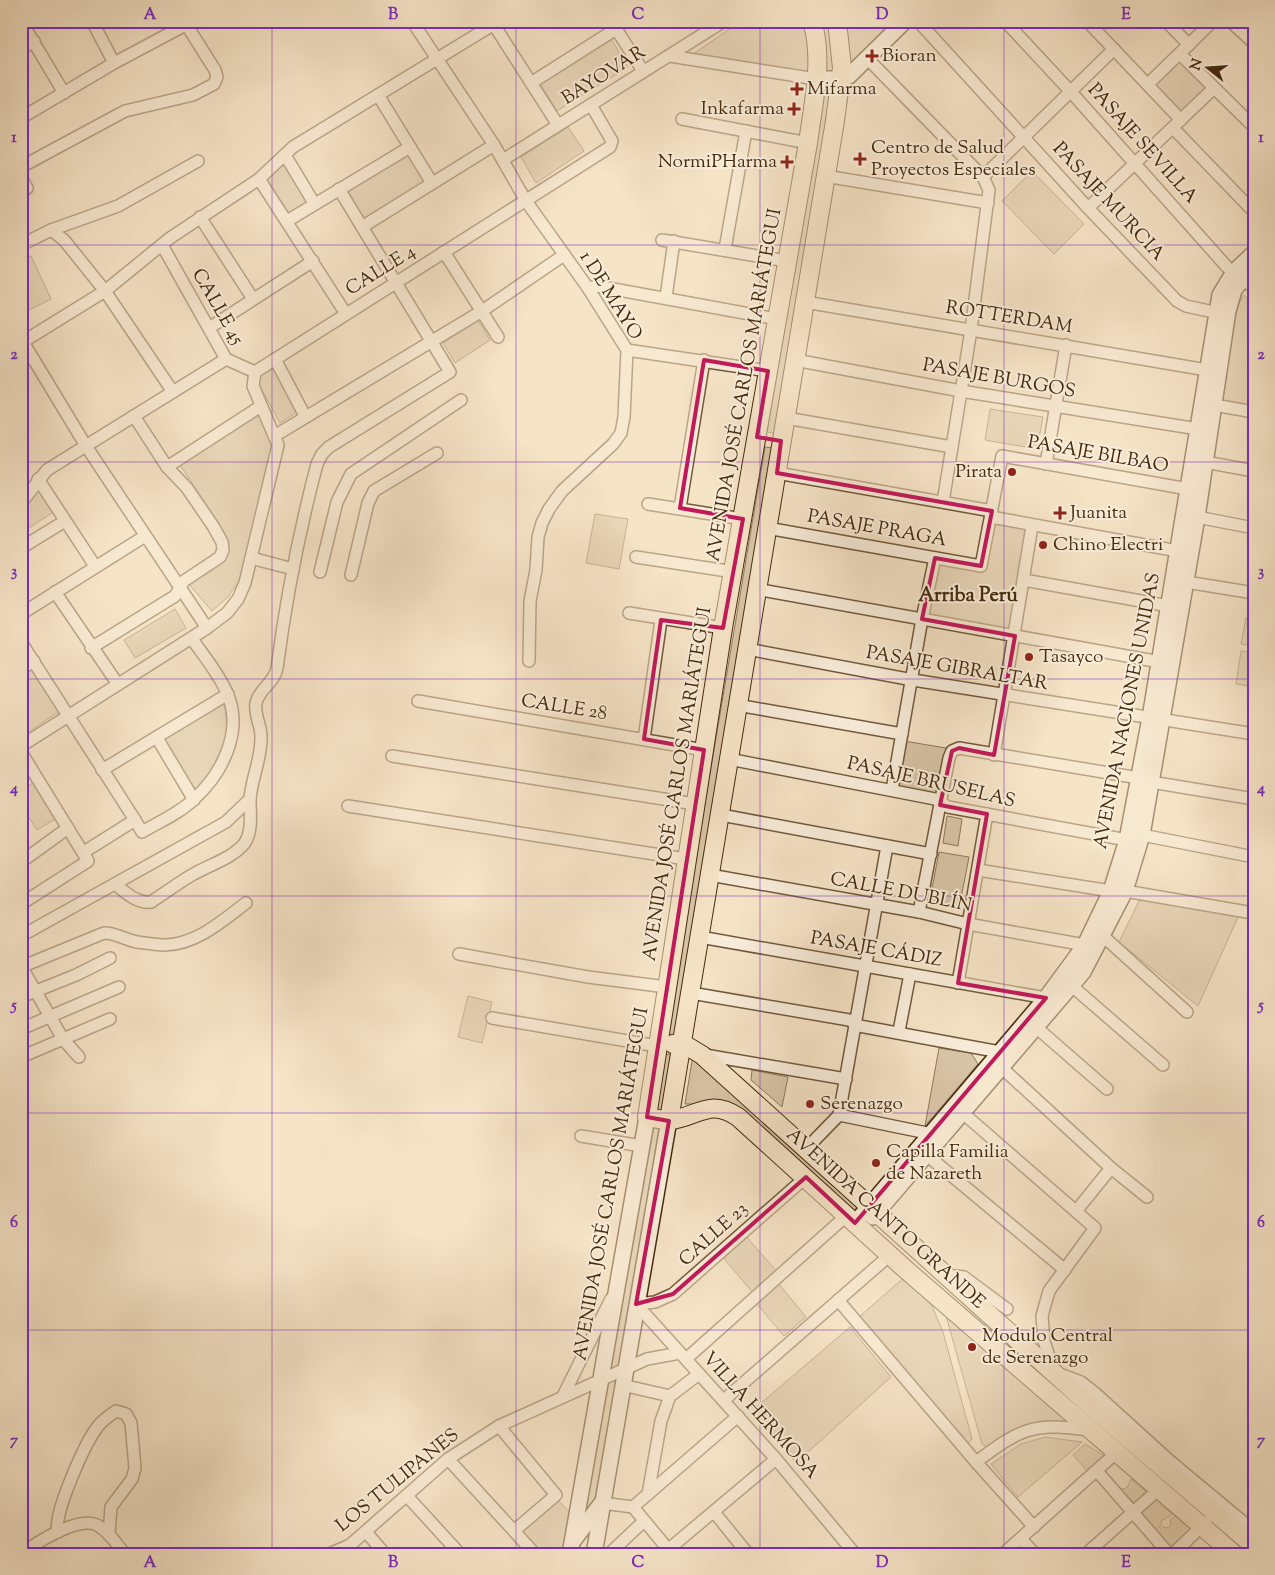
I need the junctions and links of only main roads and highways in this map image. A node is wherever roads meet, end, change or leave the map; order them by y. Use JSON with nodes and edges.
{"nodes":[{"id":1,"x":812,"y":21,"type":"edge"},
{"id":2,"x":837,"y":21,"type":"edge"},
{"id":3,"x":757,"y":437,"type":"junction"},
{"id":4,"x":781,"y":441,"type":"junction"},
{"id":5,"x":682,"y":1043,"type":"junction"},
{"id":6,"x":657,"y":1046,"type":"junction"},
{"id":7,"x":647,"y":1117,"type":"joint"},
{"id":8,"x":669,"y":1120,"type":"junction"},
{"id":9,"x":1254,"y":1546,"type":"edge"},
{"id":10,"x":1234,"y":1554,"type":"edge"}],
"edges":[{"from":1,"to":3,"type":"main road","name":"AVENIDA JOSÉ CARLOS MARIÁTEGUI"},
{"from":2,"to":4,"type":"main road"},
{"from":3,"to":4,"type":"main road"},
{"from":3,"to":6,"type":"main road","name":"AVENIDA JOSÉ CARLOS MARIÁTEGUI"},
{"from":4,"to":5,"type":"main road"},
{"from":5,"to":6,"type":"main road"},
{"from":5,"to":8,"type":"main road"},
{"from":5,"to":9,"type":"main road","name":"AVENIDA CANTO GRANDE"},
{"from":6,"to":7,"type":"main road","name":"AVENIDA JOSÉ CARLOS MARIÁTEGUI"},
{"from":7,"to":8,"type":"main road","name":"AVENIDA CANTO GRANDE"},
{"from":8,"to":10,"type":"main road","name":"AVENIDA CANTO GRANDE"}]}
